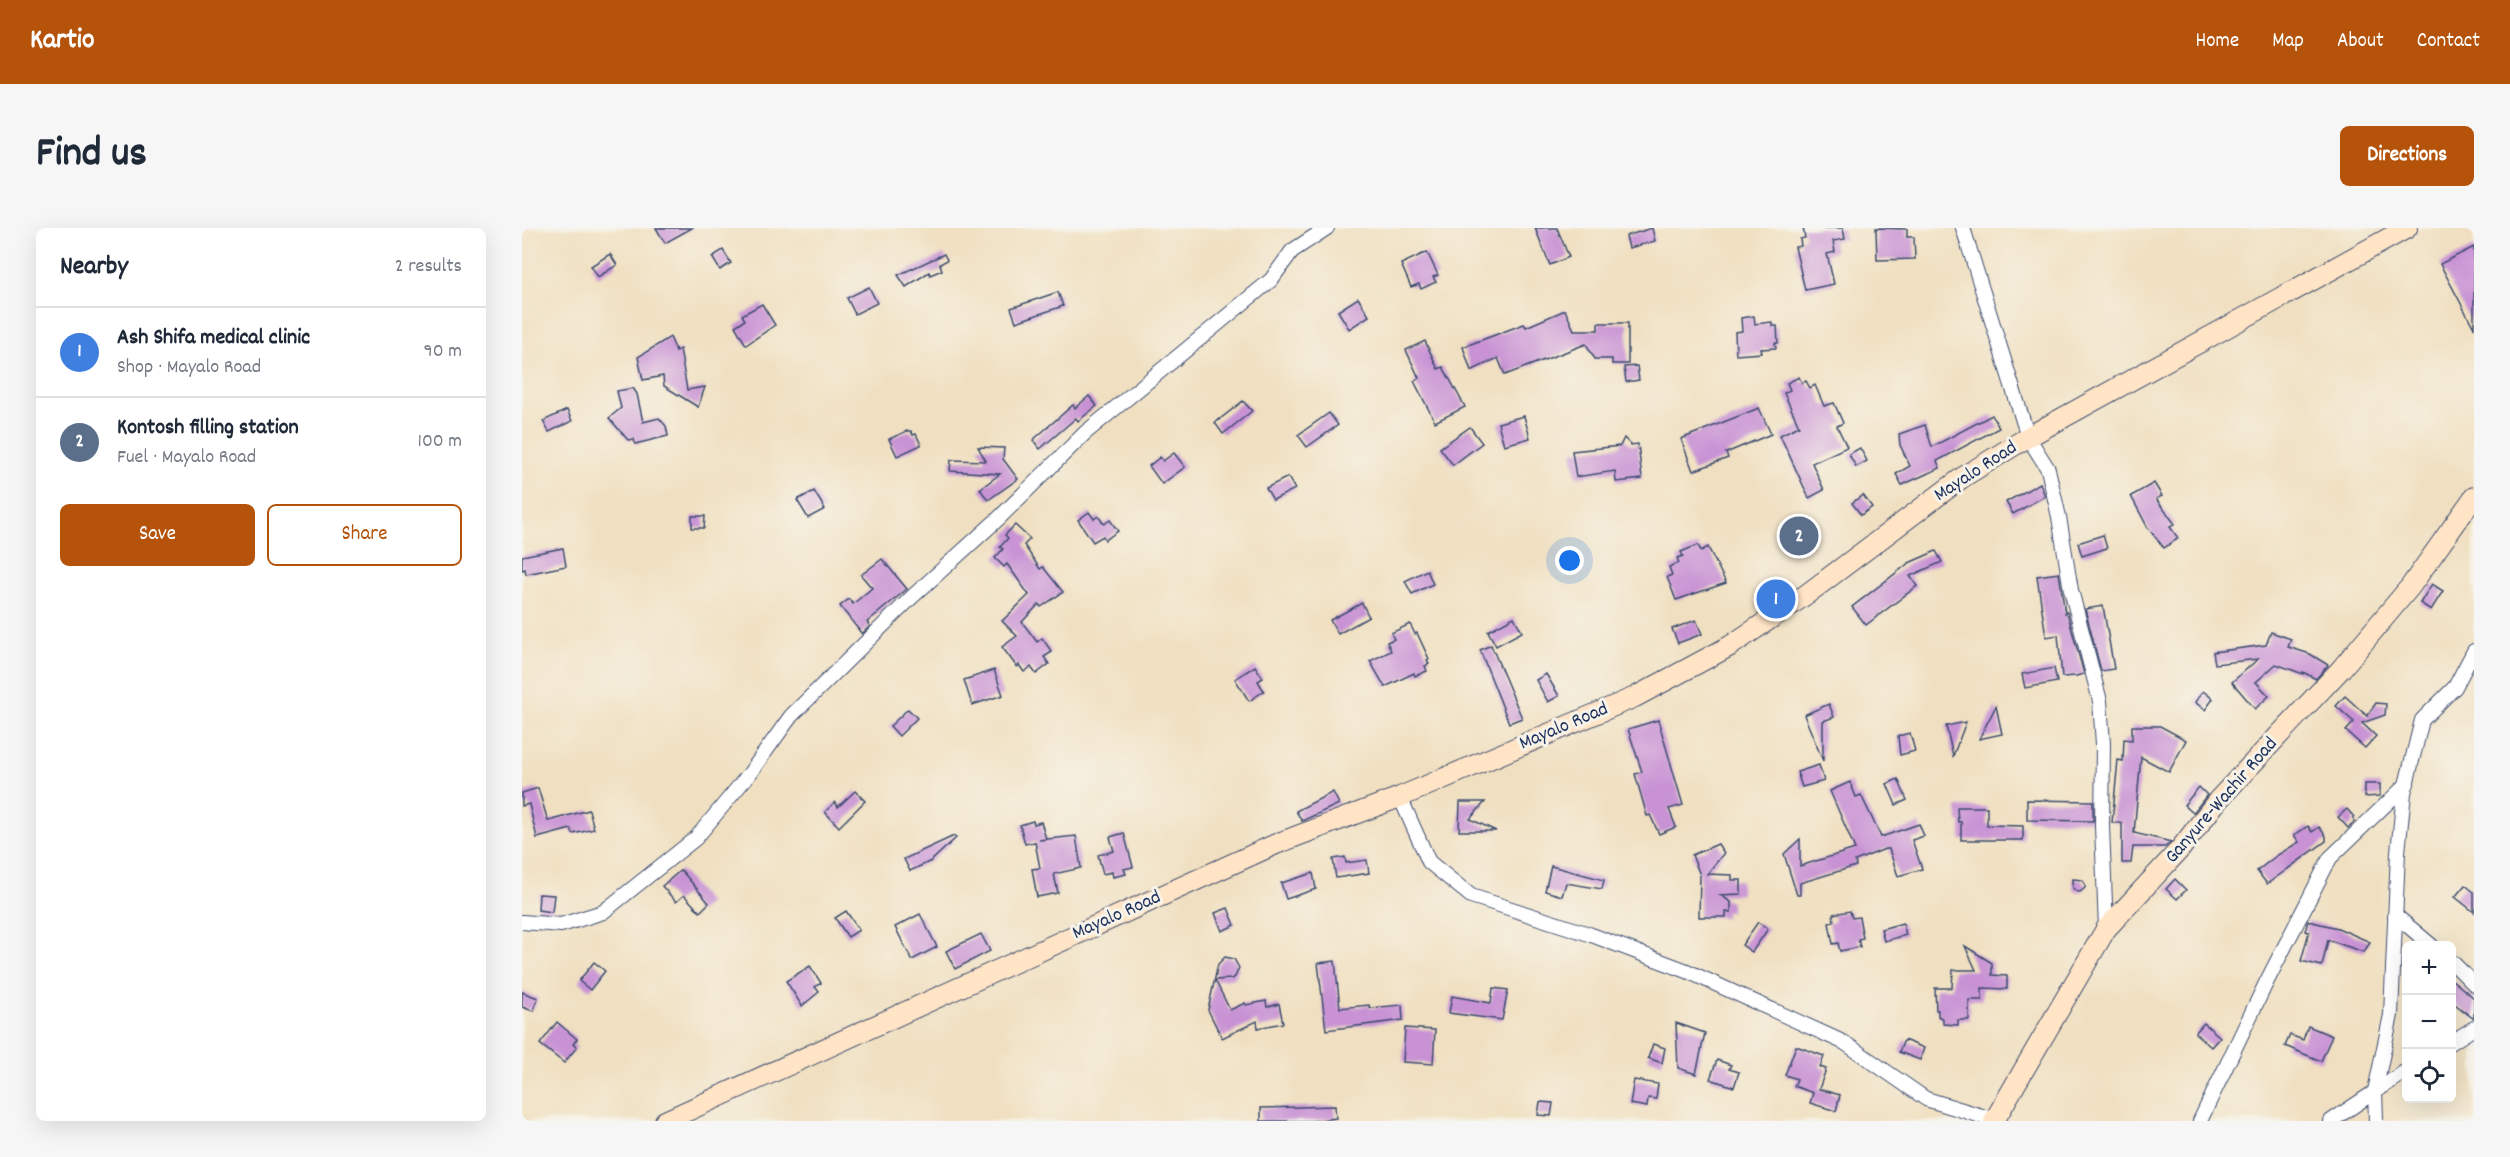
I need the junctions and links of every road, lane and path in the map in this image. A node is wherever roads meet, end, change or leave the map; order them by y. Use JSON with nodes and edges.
{"nodes":[{"id":1,"x":1328,"y":228,"type":"edge"},
{"id":2,"x":1963,"y":228,"type":"edge"},
{"id":3,"x":2407,"y":228,"type":"edge"},
{"id":4,"x":2028,"y":437,"type":"junction"},
{"id":5,"x":2474,"y":497,"type":"edge"},
{"id":6,"x":2474,"y":651,"type":"edge"},
{"id":7,"x":2407,"y":784,"type":"junction"},
{"id":8,"x":1400,"y":797,"type":"junction"},
{"id":9,"x":2395,"y":915,"type":"junction"},
{"id":10,"x":522,"y":922,"type":"edge"},
{"id":11,"x":2106,"y":929,"type":"junction"},
{"id":12,"x":2427,"y":941,"type":"edge"},
{"id":13,"x":2456,"y":968,"type":"edge"},
{"id":14,"x":2474,"y":984,"type":"edge"},
{"id":15,"x":2474,"y":1028,"type":"edge"},
{"id":16,"x":2456,"y":1039,"type":"edge"},
{"id":17,"x":2402,"y":1073,"type":"edge"},
{"id":18,"x":2375,"y":1090,"type":"junction"},
{"id":19,"x":665,"y":1121,"type":"edge"},
{"id":20,"x":1995,"y":1121,"type":"edge"},
{"id":21,"x":2200,"y":1121,"type":"edge"},
{"id":22,"x":2331,"y":1121,"type":"edge"},
{"id":23,"x":2376,"y":1121,"type":"edge"}],
"edges":[{"from":1,"to":10,"type":"street"},
{"from":2,"to":4,"type":"street"},
{"from":3,"to":4,"type":"street","name":"Mayalo Road"},
{"from":4,"to":8,"type":"street","name":"Mayalo Road"},
{"from":4,"to":11,"type":"street"},
{"from":5,"to":11,"type":"street","name":"Ganyure-Wachir Road"},
{"from":6,"to":7,"type":"street"},
{"from":7,"to":9,"type":"street"},
{"from":7,"to":21,"type":"street"},
{"from":8,"to":19,"type":"street","name":"Mayalo Road"},
{"from":8,"to":20,"type":"street"},
{"from":9,"to":12,"type":"street"},
{"from":9,"to":18,"type":"street"},
{"from":11,"to":20,"type":"street","name":"Ganyure-Wachir Road"},
{"from":13,"to":14,"type":"street"},
{"from":15,"to":16,"type":"street"},
{"from":17,"to":18,"type":"street"},
{"from":18,"to":22,"type":"street"},
{"from":18,"to":23,"type":"street"}]}
